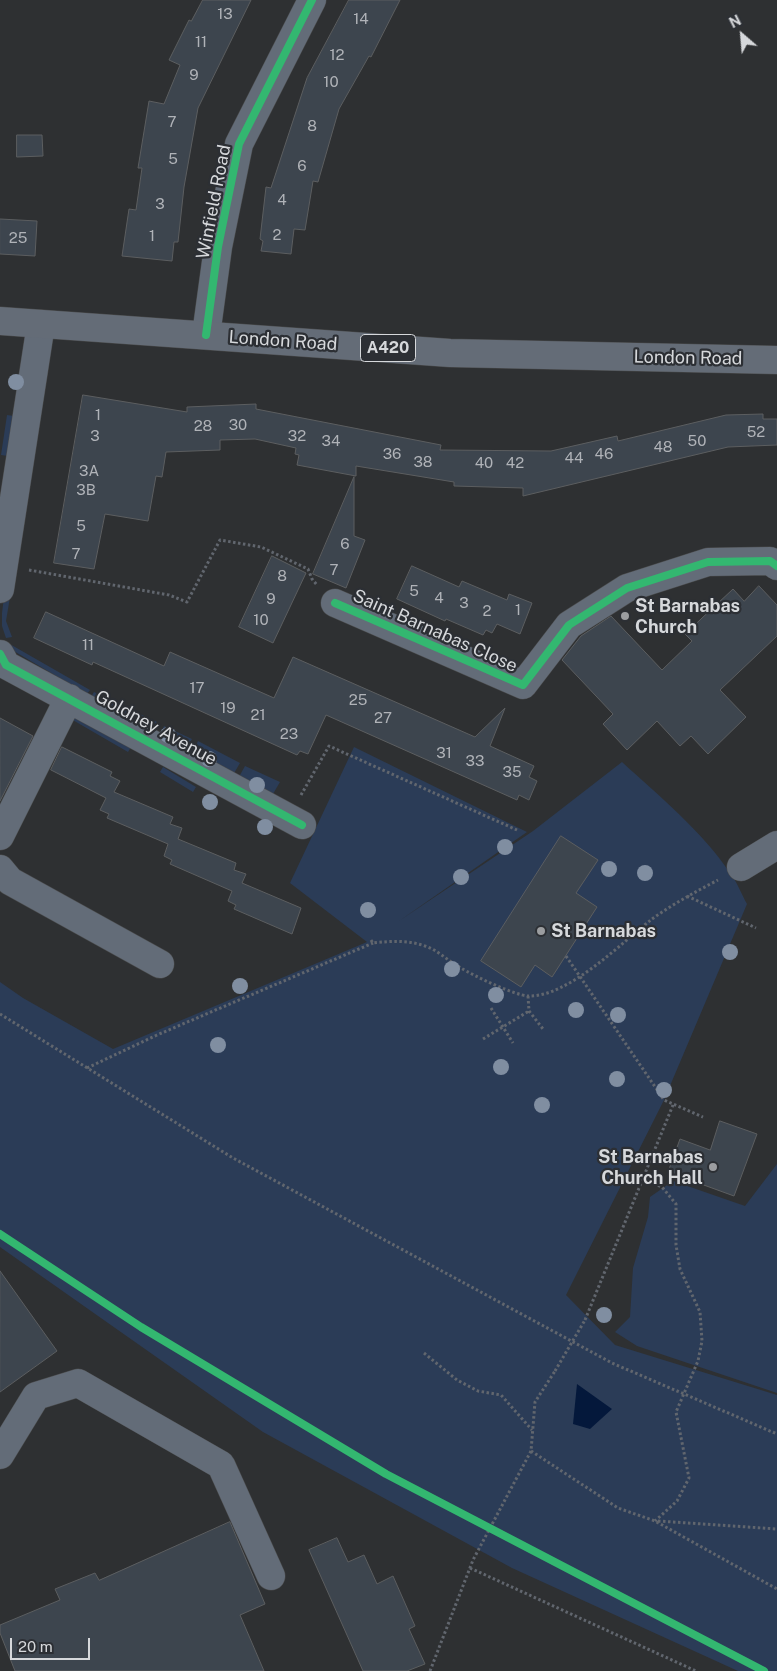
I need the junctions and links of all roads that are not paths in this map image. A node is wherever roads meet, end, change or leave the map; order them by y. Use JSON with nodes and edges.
{"nodes":[{"id":1,"x":312,"y":0,"type":"edge"},
{"id":2,"x":0,"y":321,"type":"edge"},
{"id":3,"x":41,"y":324,"type":"junction"},
{"id":4,"x":206,"y":336,"type":"junction"},
{"id":5,"x":777,"y":360,"type":"edge"},
{"id":6,"x":777,"y":566,"type":"edge"},
{"id":7,"x":2,"y":577,"type":"edge"},
{"id":8,"x":336,"y":603,"type":"road end"},
{"id":9,"x":0,"y":654,"type":"edge"},
{"id":10,"x":69,"y":698,"type":"junction"},
{"id":11,"x":295,"y":821,"type":"road end"},
{"id":12,"x":0,"y":836,"type":"edge"},
{"id":13,"x":777,"y":845,"type":"edge"},
{"id":14,"x":741,"y":867,"type":"road end"},
{"id":15,"x":0,"y":870,"type":"edge"},
{"id":16,"x":160,"y":964,"type":"dead end"},
{"id":17,"x":0,"y":1455,"type":"edge"},
{"id":18,"x":271,"y":1576,"type":"dead end"}],
"edges":[{"from":1,"to":4,"type":"street","name":"Winfield Road"},
{"from":2,"to":3,"type":"main road","name":"London Road","number":"A420"},
{"from":3,"to":4,"type":"main road","name":"London Road","number":"A420"},
{"from":3,"to":7,"type":"street"},
{"from":4,"to":5,"type":"main road","name":"London Road","number":"A420"},
{"from":6,"to":8,"type":"street","name":"Saint Barnabas Close"},
{"from":9,"to":10,"type":"street","name":"Goldney Avenue"},
{"from":10,"to":11,"type":"street","name":"Goldney Avenue"},
{"from":10,"to":12,"type":"street"},
{"from":13,"to":14,"type":"street"},
{"from":15,"to":16,"type":"street"},
{"from":17,"to":18,"type":"street"}]}
